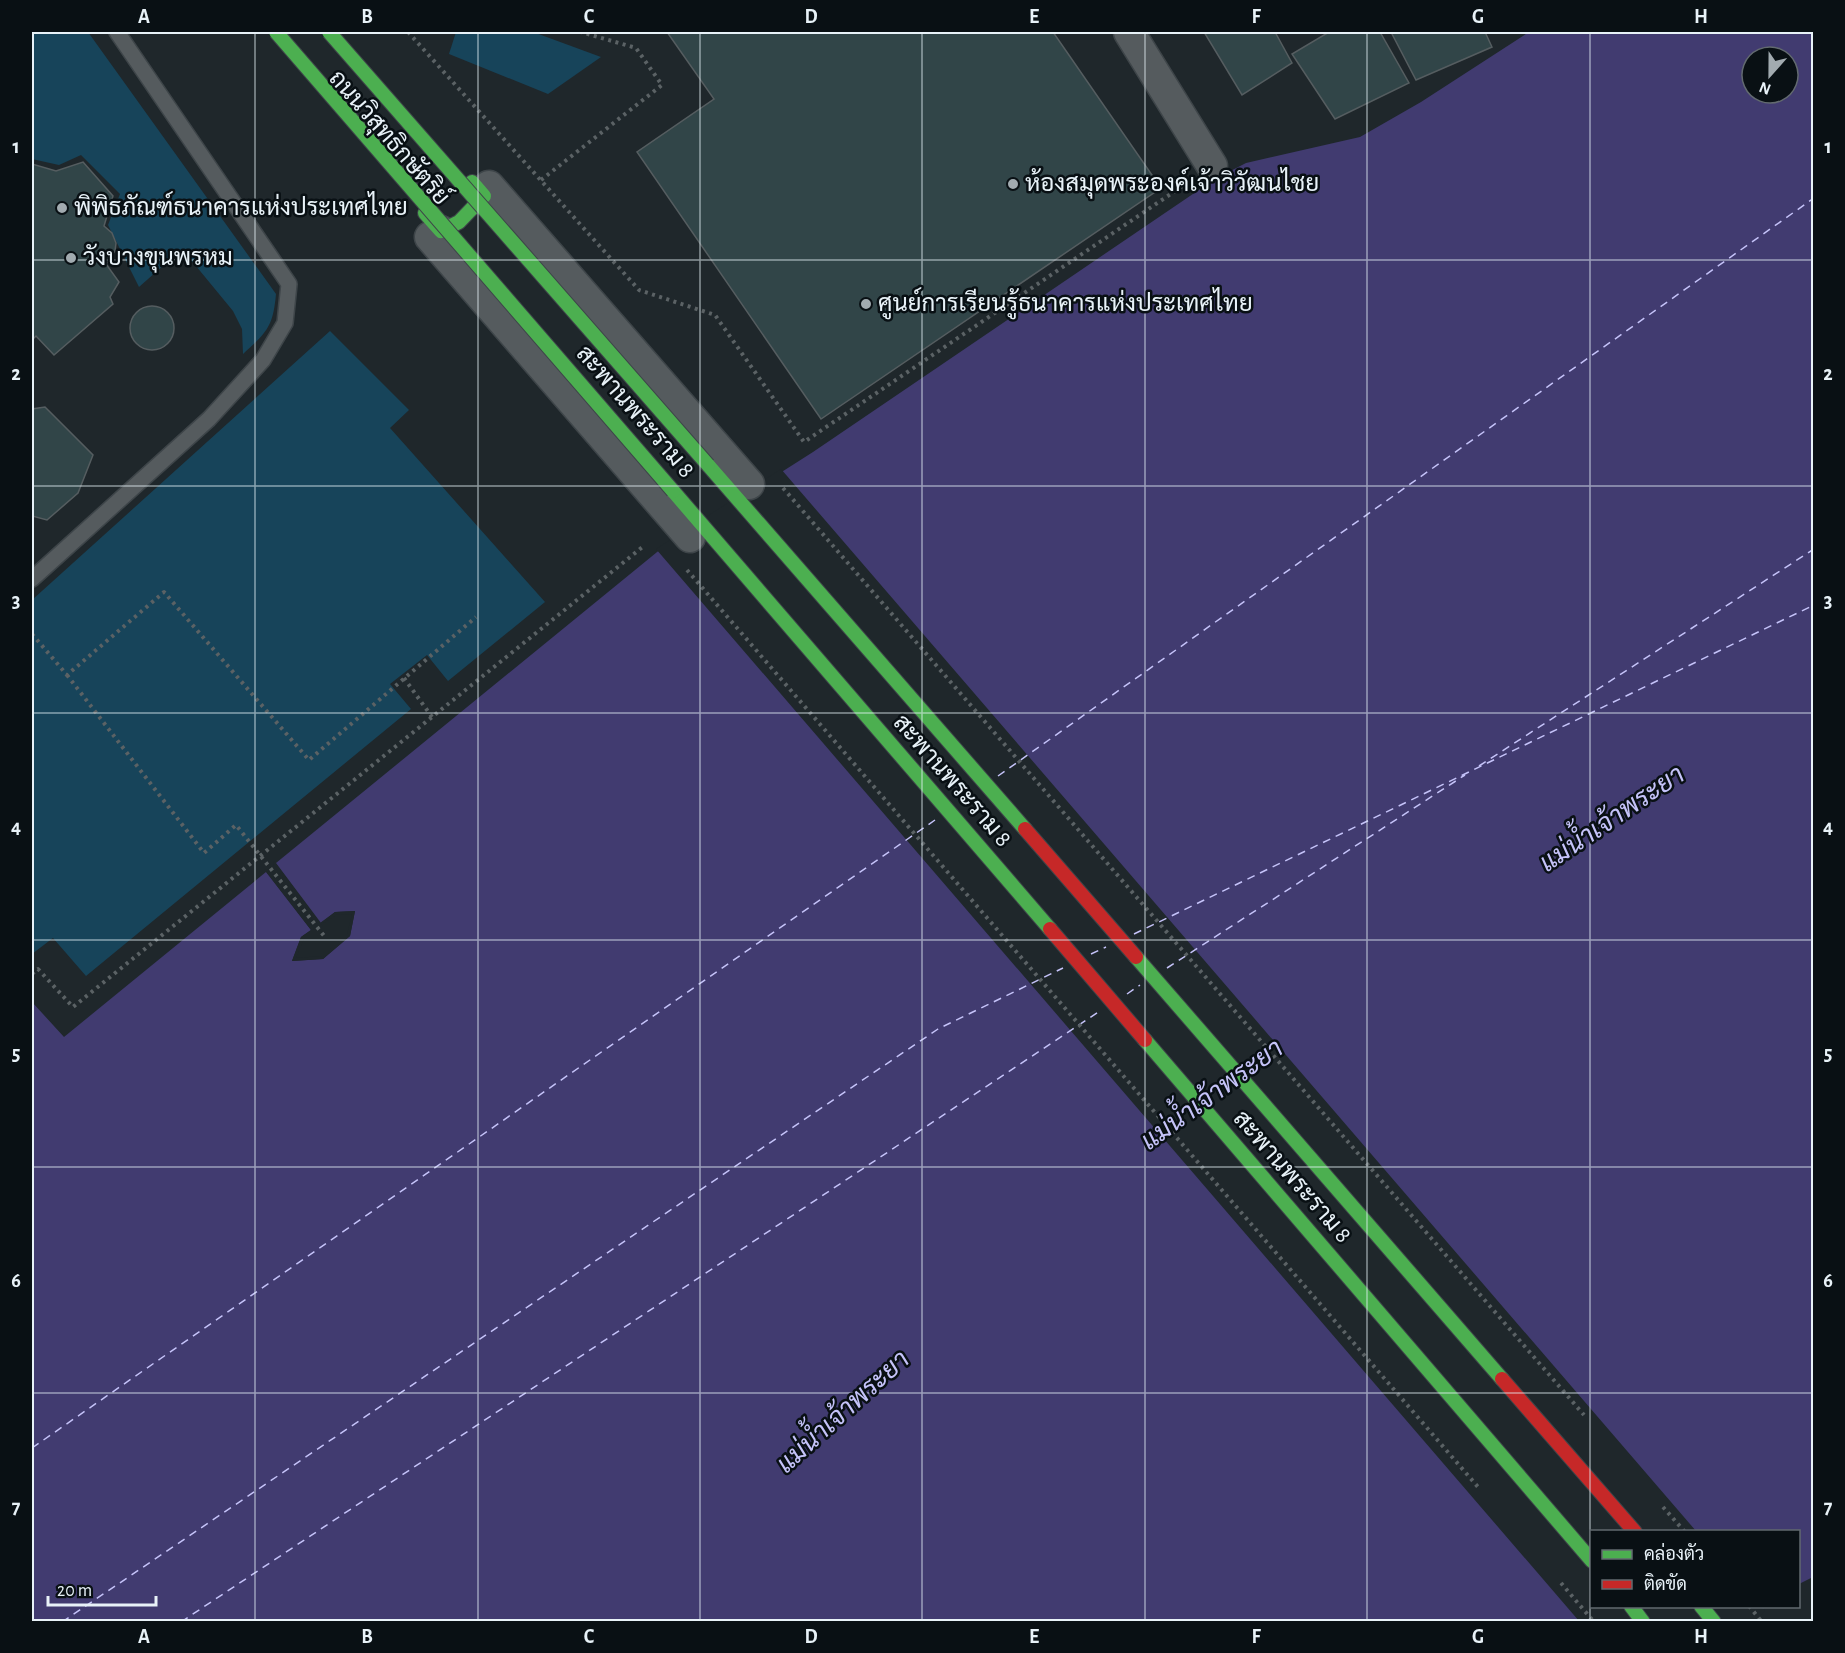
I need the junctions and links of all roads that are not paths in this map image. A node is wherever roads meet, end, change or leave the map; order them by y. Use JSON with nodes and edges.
{"nodes":[{"id":1,"x":117,"y":32,"type":"edge"},
{"id":2,"x":266,"y":32,"type":"edge"},
{"id":3,"x":276,"y":32,"type":"edge"},
{"id":4,"x":328,"y":32,"type":"edge"},
{"id":5,"x":344,"y":32,"type":"edge"},
{"id":6,"x":1129,"y":32,"type":"edge"},
{"id":7,"x":1212,"y":166,"type":"road end"},
{"id":8,"x":484,"y":196,"type":"junction"},
{"id":9,"x":441,"y":231,"type":"junction"},
{"id":10,"x":749,"y":484,"type":"dead end"},
{"id":11,"x":690,"y":537,"type":"dead end"},
{"id":12,"x":32,"y":579,"type":"edge"},
{"id":13,"x":1633,"y":1530,"type":"edge"},
{"id":14,"x":1590,"y":1559,"type":"edge"},
{"id":15,"x":1633,"y":1608,"type":"edge"},
{"id":16,"x":1703,"y":1608,"type":"edge"},
{"id":17,"x":1644,"y":1622,"type":"edge"},
{"id":18,"x":1714,"y":1622,"type":"edge"}],
"edges":[{"from":1,"to":12,"type":"lane"},
{"from":2,"to":9,"type":"main road","name":"ถนนวิสุทธิกษัตริย์"},
{"from":3,"to":14,"type":"main road","name":"สะพานพระราม 8","bridge":true},
{"from":4,"to":13,"type":"main road","name":"สะพานพระราม 8","bridge":true},
{"from":5,"to":8,"type":"main road","name":"ถนนวิสุทธิกษัตริย์"},
{"from":6,"to":7,"type":"street"},
{"from":8,"to":9,"type":"main road","name":"ถนนวิสุทธิกษัตริย์"},
{"from":8,"to":10,"type":"street"},
{"from":9,"to":11,"type":"street"},
{"from":15,"to":17,"type":"main road"},
{"from":16,"to":18,"type":"main road"}]}
